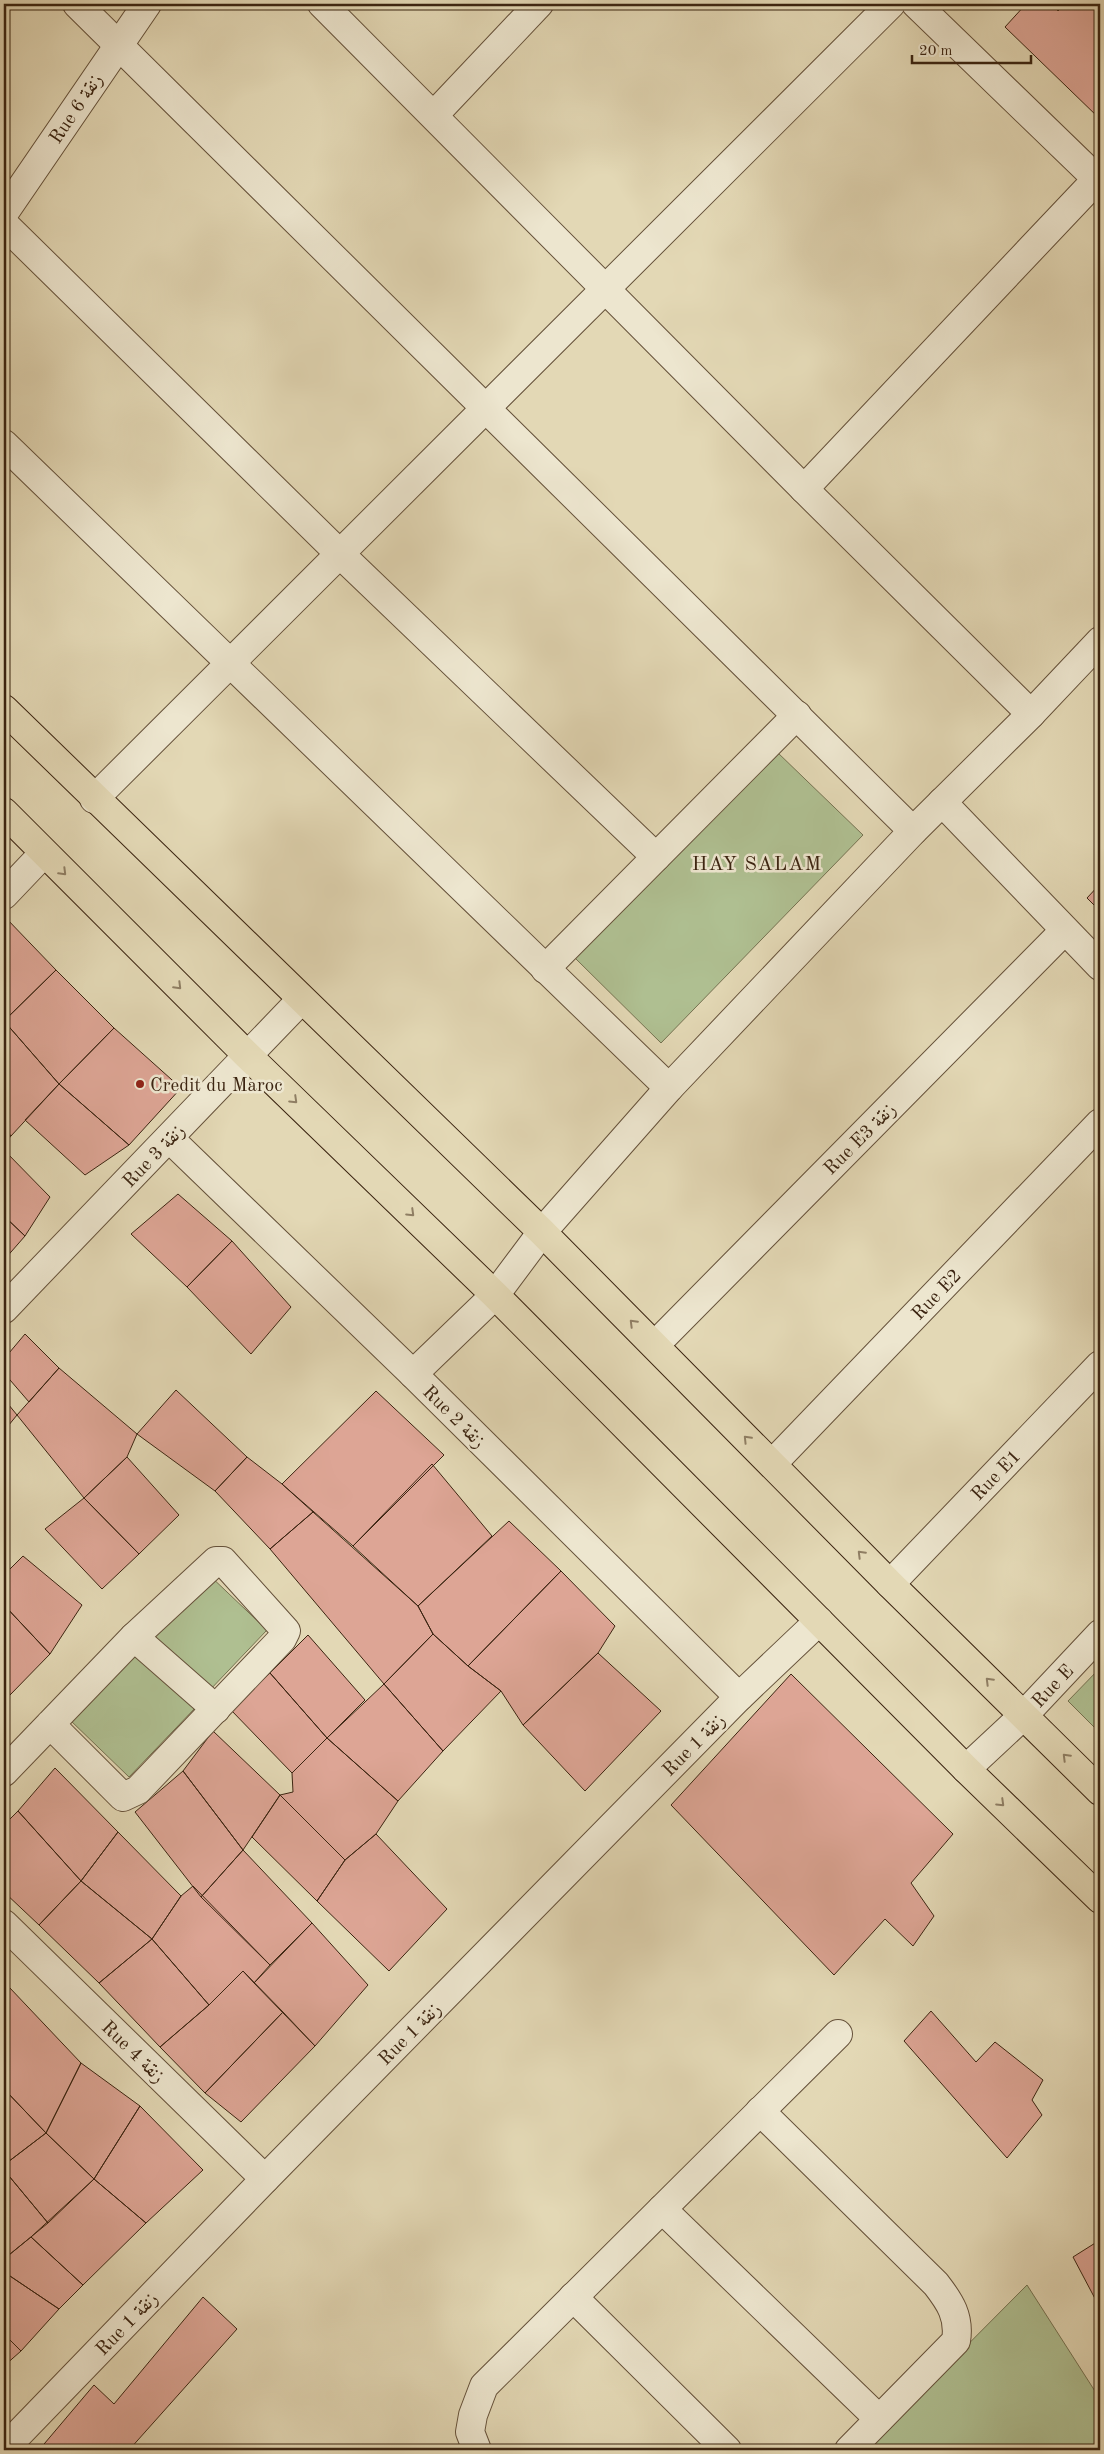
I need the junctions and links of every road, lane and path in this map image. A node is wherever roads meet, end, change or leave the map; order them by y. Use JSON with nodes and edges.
{"nodes":[{"id":1,"x":77,"y":4,"type":"edge"},
{"id":2,"x":147,"y":4,"type":"edge"},
{"id":3,"x":322,"y":4,"type":"edge"},
{"id":4,"x":539,"y":4,"type":"edge"},
{"id":5,"x":891,"y":4,"type":"edge"},
{"id":6,"x":916,"y":4,"type":"edge"},
{"id":7,"x":119,"y":44,"type":"junction"},
{"id":8,"x":434,"y":115,"type":"junction"},
{"id":9,"x":1099,"y":180,"type":"edge"},
{"id":10,"x":4,"y":213,"type":"edge"},
{"id":11,"x":4,"y":224,"type":"edge"},
{"id":12,"x":606,"y":288,"type":"junction"},
{"id":13,"x":486,"y":408,"type":"junction"},
{"id":14,"x":4,"y":444,"type":"edge"},
{"id":15,"x":804,"y":489,"type":"junction"},
{"id":16,"x":340,"y":554,"type":"junction"},
{"id":17,"x":1100,"y":641,"type":"edge"},
{"id":18,"x":230,"y":663,"type":"junction"},
{"id":19,"x":4,"y":709,"type":"edge"},
{"id":20,"x":1031,"y":714,"type":"junction"},
{"id":21,"x":797,"y":715,"type":"junction"},
{"id":22,"x":94,"y":798,"type":"junction"},
{"id":23,"x":942,"y":802,"type":"junction"},
{"id":24,"x":4,"y":812,"type":"edge"},
{"id":25,"x":913,"y":831,"type":"junction"},
{"id":26,"x":44,"y":852,"type":"junction"},
{"id":27,"x":656,"y":858,"type":"junction"},
{"id":28,"x":4,"y":895,"type":"edge"},
{"id":29,"x":1064,"y":931,"type":"junction"},
{"id":30,"x":1100,"y":966,"type":"edge"},
{"id":31,"x":545,"y":969,"type":"junction"},
{"id":32,"x":301,"y":1000,"type":"junction"},
{"id":33,"x":248,"y":1056,"type":"junction"},
{"id":34,"x":669,"y":1088,"type":"junction"},
{"id":35,"x":1100,"y":1123,"type":"edge"},
{"id":36,"x":169,"y":1138,"type":"junction"},
{"id":37,"x":542,"y":1232,"type":"junction"},
{"id":38,"x":495,"y":1295,"type":"junction"},
{"id":39,"x":4,"y":1309,"type":"edge"},
{"id":40,"x":654,"y":1345,"type":"junction"},
{"id":41,"x":1100,"y":1365,"type":"edge"},
{"id":42,"x":413,"y":1374,"type":"junction"},
{"id":43,"x":772,"y":1464,"type":"junction"},
{"id":44,"x":890,"y":1584,"type":"junction"},
{"id":45,"x":819,"y":1621,"type":"junction"},
{"id":46,"x":1100,"y":1634,"type":"edge"},
{"id":47,"x":134,"y":1637,"type":"junction"},
{"id":48,"x":739,"y":1697,"type":"junction"},
{"id":49,"x":216,"y":1709,"type":"junction"},
{"id":50,"x":1024,"y":1715,"type":"junction"},
{"id":51,"x":50,"y":1724,"type":"junction"},
{"id":52,"x":966,"y":1769,"type":"junction"},
{"id":53,"x":4,"y":1772,"type":"edge"},
{"id":54,"x":1100,"y":1791,"type":"edge"},
{"id":55,"x":1100,"y":1899,"type":"edge"},
{"id":56,"x":4,"y":1924,"type":"edge"},
{"id":57,"x":838,"y":2034,"type":"dead end"},
{"id":58,"x":760,"y":2111,"type":"junction"},
{"id":59,"x":265,"y":2179,"type":"junction"},
{"id":60,"x":662,"y":2209,"type":"junction"},
{"id":61,"x":573,"y":2297,"type":"junction"},
{"id":62,"x":879,"y":2419,"type":"junction"},
{"id":63,"x":4,"y":2449,"type":"edge"},
{"id":64,"x":477,"y":2450,"type":"edge"},
{"id":65,"x":727,"y":2450,"type":"edge"},
{"id":66,"x":848,"y":2450,"type":"edge"}],
"edges":[{"from":1,"to":7,"type":"street"},
{"from":2,"to":7,"type":"street","name":"Rue 6 زنقة"},
{"from":3,"to":8,"type":"street"},
{"from":4,"to":8,"type":"street"},
{"from":5,"to":12,"type":"street"},
{"from":6,"to":9,"type":"street"},
{"from":7,"to":10,"type":"street","name":"Rue 6 زنقة"},
{"from":7,"to":13,"type":"street"},
{"from":8,"to":12,"type":"street"},
{"from":9,"to":15,"type":"street"},
{"from":11,"to":16,"type":"street"},
{"from":12,"to":13,"type":"street"},
{"from":12,"to":15,"type":"street"},
{"from":13,"to":16,"type":"street"},
{"from":13,"to":21,"type":"street"},
{"from":14,"to":18,"type":"street"},
{"from":15,"to":20,"type":"street"},
{"from":16,"to":18,"type":"street"},
{"from":16,"to":27,"type":"street"},
{"from":17,"to":20,"type":"street"},
{"from":18,"to":22,"type":"street"},
{"from":18,"to":31,"type":"street"},
{"from":19,"to":22,"type":"main road"},
{"from":20,"to":23,"type":"street"},
{"from":21,"to":25,"type":"street"},
{"from":21,"to":27,"type":"street"},
{"from":22,"to":32,"type":"main road"},
{"from":23,"to":25,"type":"street"},
{"from":23,"to":29,"type":"street"},
{"from":24,"to":26,"type":"main road"},
{"from":25,"to":34,"type":"street"},
{"from":26,"to":28,"type":"street"},
{"from":26,"to":33,"type":"main road","one_way":true},
{"from":27,"to":31,"type":"street"},
{"from":29,"to":30,"type":"street"},
{"from":29,"to":40,"type":"street","name":"Rue E3 زنقة"},
{"from":31,"to":34,"type":"street"},
{"from":32,"to":33,"type":"street","name":"Rue 3 زنقة"},
{"from":32,"to":37,"type":"main road"},
{"from":33,"to":36,"type":"street","name":"Rue 3 زنقة"},
{"from":33,"to":38,"type":"main road","one_way":true},
{"from":34,"to":37,"type":"street"},
{"from":35,"to":43,"type":"street","name":"Rue E2"},
{"from":36,"to":39,"type":"street","name":"Rue 3 زنقة"},
{"from":36,"to":42,"type":"street","name":"Rue 2 زنقة"},
{"from":37,"to":38,"type":"street"},
{"from":40,"to":37,"type":"main road","one_way":true},
{"from":38,"to":42,"type":"street"},
{"from":38,"to":45,"type":"main road"},
{"from":43,"to":40,"type":"main road","one_way":true},
{"from":41,"to":44,"type":"street","name":"Rue E1"},
{"from":42,"to":48,"type":"street","name":"Rue 2 زنقة"},
{"from":44,"to":43,"type":"main road","one_way":true},
{"from":50,"to":44,"type":"main road","one_way":true},
{"from":45,"to":48,"type":"street","name":"Rue 1 زنقة"},
{"from":45,"to":52,"type":"main road"},
{"from":46,"to":50,"type":"street","name":"Rue E"},
{"from":47,"to":49,"type":"street"},
{"from":47,"to":49,"type":"street"},
{"from":47,"to":51,"type":"street"},
{"from":48,"to":59,"type":"street","name":"Rue 1 زنقة"},
{"from":49,"to":51,"type":"street"},
{"from":50,"to":52,"type":"street","name":"Rue E"},
{"from":54,"to":50,"type":"main road","one_way":true},
{"from":51,"to":53,"type":"street"},
{"from":52,"to":55,"type":"main road","one_way":true},
{"from":56,"to":59,"type":"street","name":"Rue 4 زنقة"},
{"from":57,"to":58,"type":"street"},
{"from":58,"to":60,"type":"street"},
{"from":58,"to":62,"type":"street"},
{"from":59,"to":63,"type":"street","name":"Rue 1 زنقة"},
{"from":60,"to":61,"type":"street"},
{"from":60,"to":62,"type":"street"},
{"from":61,"to":64,"type":"street"},
{"from":61,"to":65,"type":"street"},
{"from":62,"to":66,"type":"street"}]}
